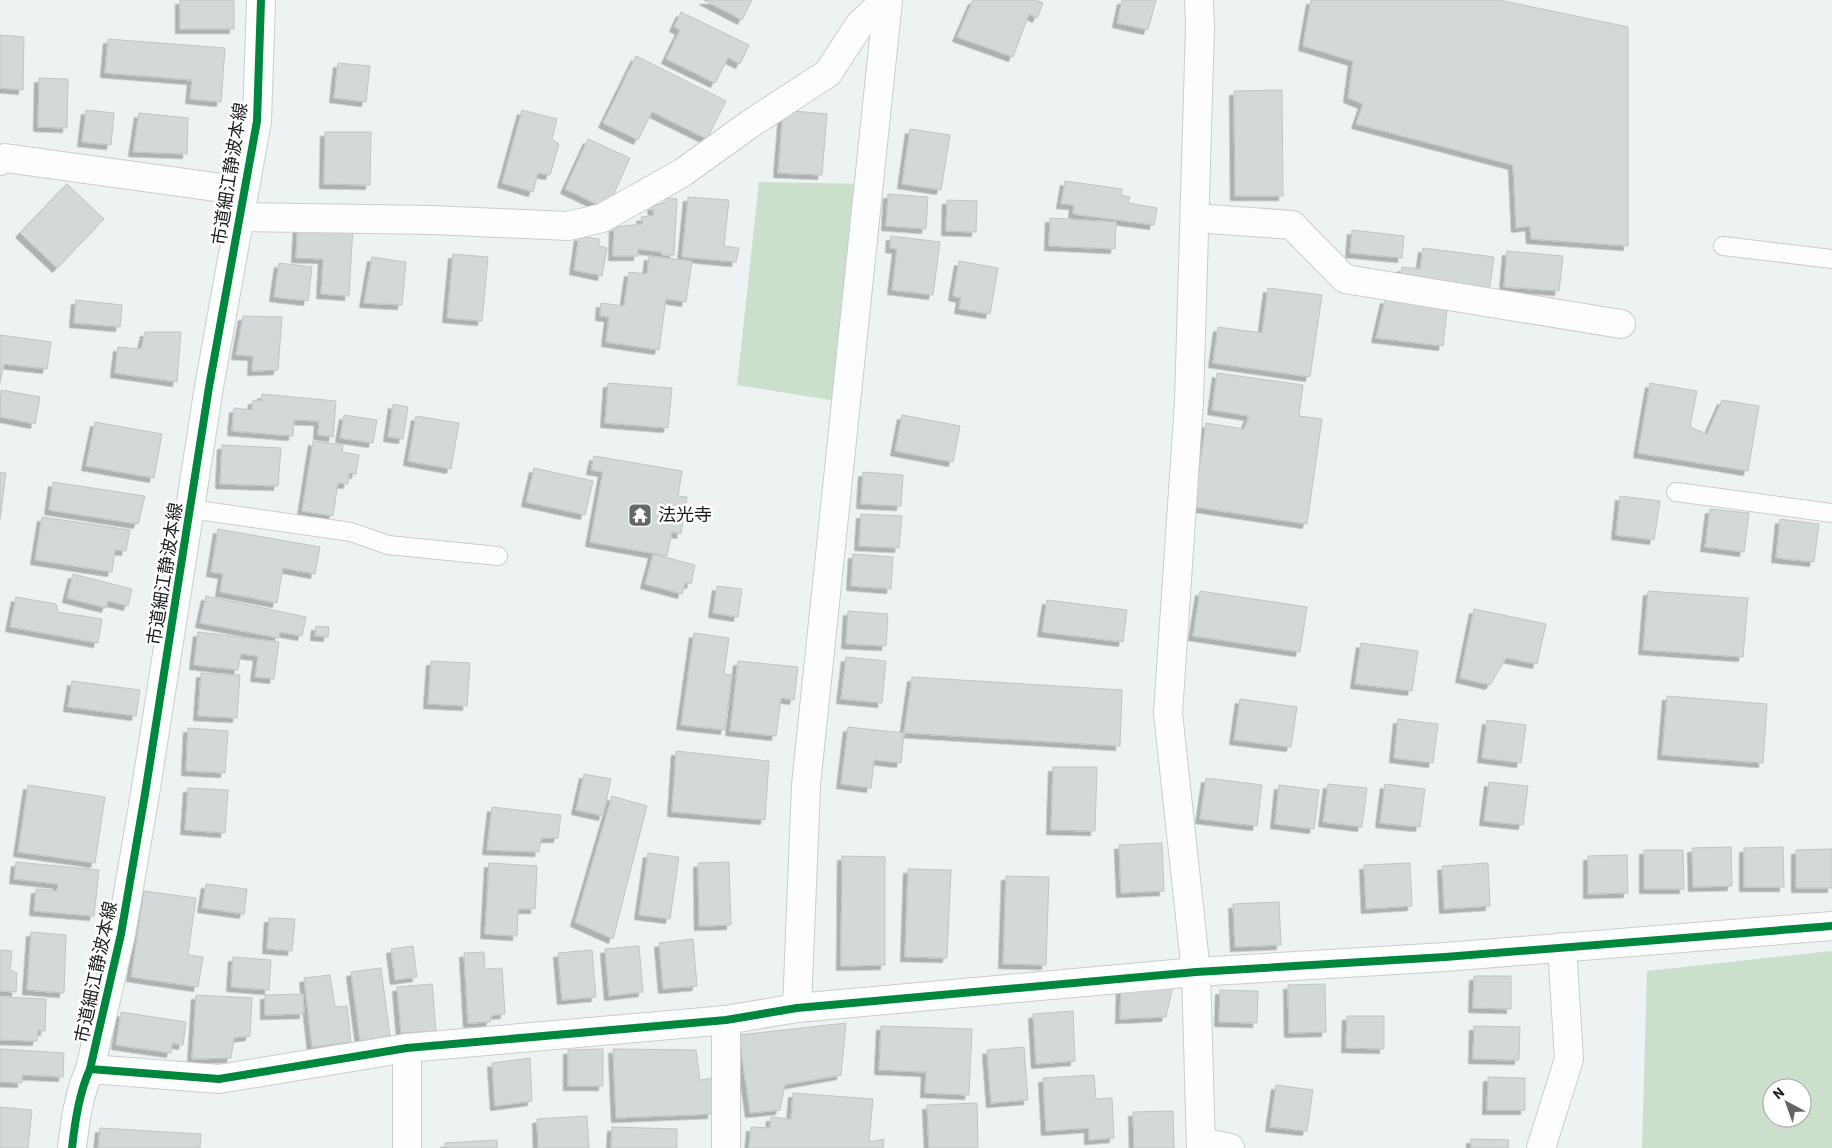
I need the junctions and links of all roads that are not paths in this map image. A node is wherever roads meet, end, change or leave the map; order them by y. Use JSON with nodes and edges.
{"nodes":[{"id":1,"x":261,"y":0,"type":"edge"},
{"id":2,"x":887,"y":0,"type":"edge"},
{"id":3,"x":1199,"y":0,"type":"edge"},
{"id":4,"x":0,"y":161,"type":"edge"},
{"id":5,"x":244,"y":191,"type":"junction"},
{"id":6,"x":238,"y":217,"type":"junction"},
{"id":7,"x":1195,"y":218,"type":"junction"},
{"id":8,"x":1723,"y":246,"type":"dead end"},
{"id":9,"x":1832,"y":259,"type":"edge"},
{"id":10,"x":1621,"y":324,"type":"dead end"},
{"id":11,"x":1676,"y":492,"type":"dead end"},
{"id":12,"x":190,"y":508,"type":"junction"},
{"id":13,"x":1832,"y":513,"type":"edge"},
{"id":14,"x":498,"y":556,"type":"dead end"},
{"id":15,"x":1832,"y":926,"type":"edge"},
{"id":16,"x":1562,"y":946,"type":"junction"},
{"id":17,"x":1196,"y":972,"type":"junction"},
{"id":18,"x":797,"y":1008,"type":"junction"},
{"id":19,"x":726,"y":1020,"type":"junction"},
{"id":20,"x":407,"y":1048,"type":"junction"},
{"id":21,"x":90,"y":1069,"type":"junction"},
{"id":22,"x":1201,"y":1145,"type":"edge"},
{"id":23,"x":72,"y":1148,"type":"edge"},
{"id":24,"x":408,"y":1148,"type":"edge"},
{"id":25,"x":726,"y":1148,"type":"edge"},
{"id":26,"x":1230,"y":1148,"type":"edge"},
{"id":27,"x":1541,"y":1148,"type":"edge"}],
"edges":[{"from":1,"to":5,"type":"street","name":"市道細江静波本線"},
{"from":2,"to":6,"type":"street"},
{"from":2,"to":18,"type":"street"},
{"from":3,"to":7,"type":"street"},
{"from":4,"to":5,"type":"street"},
{"from":5,"to":6,"type":"street","name":"市道細江静波本線"},
{"from":6,"to":12,"type":"street","name":"市道細江静波本線"},
{"from":7,"to":10,"type":"street"},
{"from":7,"to":17,"type":"street"},
{"from":8,"to":9,"type":"lane"},
{"from":11,"to":13,"type":"lane"},
{"from":12,"to":14,"type":"lane"},
{"from":12,"to":21,"type":"street","name":"市道細江静波本線"},
{"from":15,"to":16,"type":"street"},
{"from":16,"to":17,"type":"street"},
{"from":16,"to":27,"type":"street"},
{"from":17,"to":18,"type":"street"},
{"from":17,"to":22,"type":"street"},
{"from":18,"to":19,"type":"street"},
{"from":19,"to":20,"type":"street"},
{"from":19,"to":25,"type":"street"},
{"from":20,"to":21,"type":"street"},
{"from":20,"to":24,"type":"street"},
{"from":21,"to":23,"type":"street","name":"市道細江静波本線"},
{"from":22,"to":26,"type":"street"}]}
